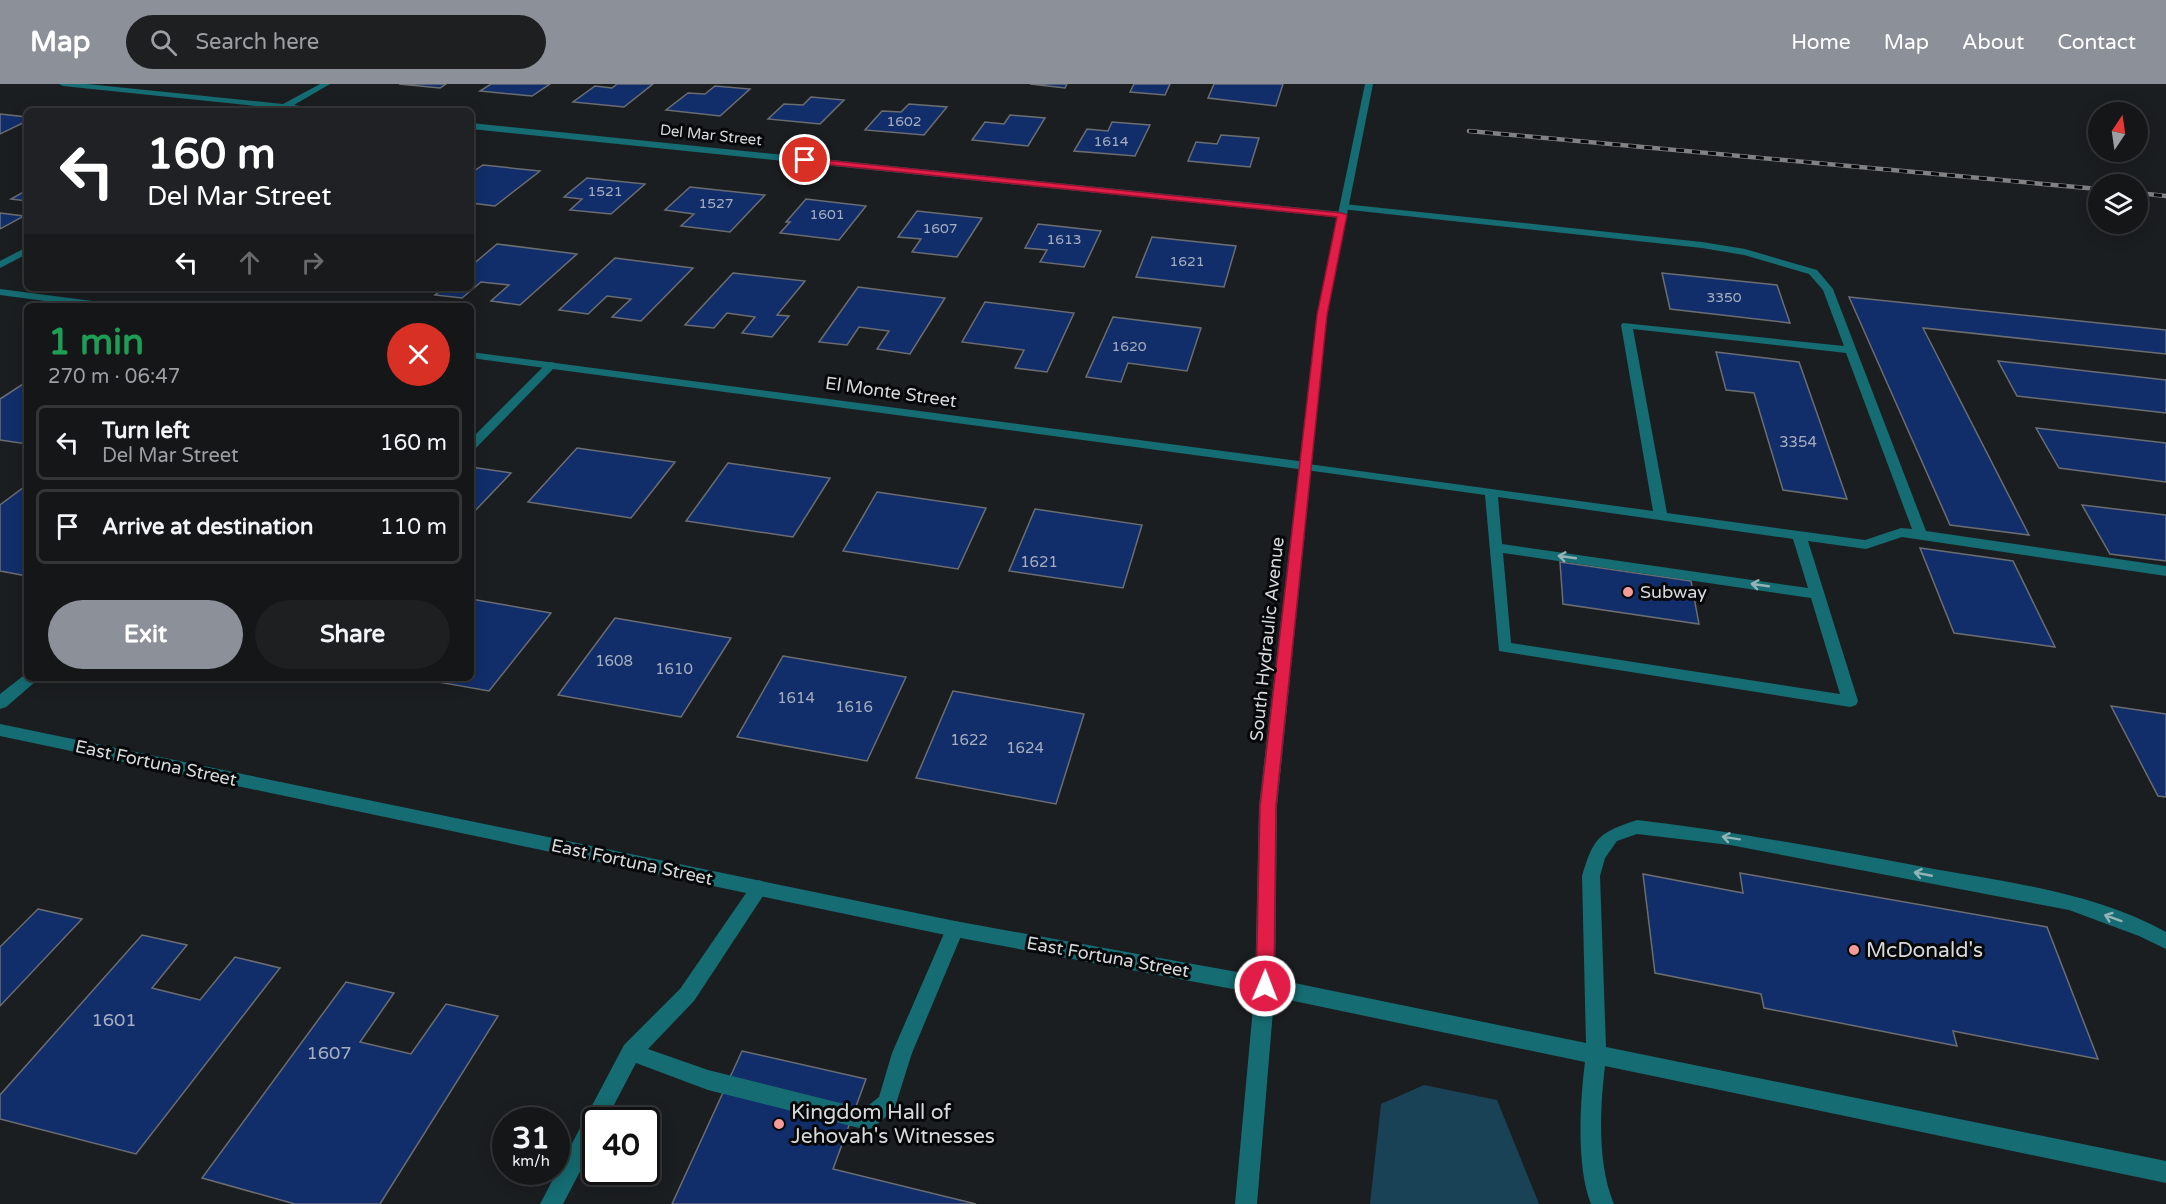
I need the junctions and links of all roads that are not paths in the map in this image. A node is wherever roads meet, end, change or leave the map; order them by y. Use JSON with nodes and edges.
{"nodes":[{"id":1,"x":63,"y":84,"type":"edge"},
{"id":2,"x":326,"y":84,"type":"edge"},
{"id":3,"x":1369,"y":84,"type":"edge"},
{"id":4,"x":272,"y":108,"type":"edge"},
{"id":5,"x":283,"y":108,"type":"edge"},
{"id":6,"x":474,"y":126,"type":"edge"},
{"id":7,"x":1343,"y":211,"type":"junction"},
{"id":8,"x":24,"y":252,"type":"edge"},
{"id":9,"x":0,"y":266,"type":"edge"},
{"id":10,"x":0,"y":292,"type":"edge"},
{"id":11,"x":85,"y":303,"type":"edge"},
{"id":12,"x":1851,"y":350,"type":"junction"},
{"id":13,"x":474,"y":355,"type":"edge"},
{"id":14,"x":551,"y":365,"type":"junction"},
{"id":15,"x":474,"y":443,"type":"edge"},
{"id":16,"x":1306,"y":466,"type":"junction"},
{"id":17,"x":1491,"y":493,"type":"junction"},
{"id":18,"x":1661,"y":517,"type":"junction"},
{"id":19,"x":1921,"y":535,"type":"junction"},
{"id":20,"x":1799,"y":536,"type":"junction"},
{"id":21,"x":1495,"y":547,"type":"junction"},
{"id":22,"x":2166,"y":571,"type":"edge"},
{"id":23,"x":1818,"y":594,"type":"junction"},
{"id":24,"x":27,"y":681,"type":"edge"},
{"id":25,"x":0,"y":704,"type":"edge"},
{"id":26,"x":0,"y":730,"type":"edge"},
{"id":27,"x":759,"y":888,"type":"junction"},
{"id":28,"x":955,"y":929,"type":"junction"},
{"id":29,"x":2166,"y":941,"type":"edge"},
{"id":30,"x":1265,"y":986,"type":"junction"},
{"id":31,"x":631,"y":1052,"type":"junction"},
{"id":32,"x":1596,"y":1052,"type":"junction"},
{"id":33,"x":2166,"y":1172,"type":"edge"},
{"id":34,"x":551,"y":1204,"type":"edge"},
{"id":35,"x":1246,"y":1204,"type":"edge"},
{"id":36,"x":1603,"y":1204,"type":"edge"}],
"edges":[{"from":1,"to":4,"type":"street"},
{"from":2,"to":5,"type":"street"},
{"from":3,"to":7,"type":"street","name":"South Hydraulic Avenue"},
{"from":6,"to":7,"type":"street","name":"Del Mar Street"},
{"from":7,"to":12,"type":"street","name":"Del Mar Street"},
{"from":7,"to":16,"type":"street","name":"South Hydraulic Avenue"},
{"from":8,"to":9,"type":"street"},
{"from":10,"to":11,"type":"street"},
{"from":12,"to":18,"type":"street"},
{"from":12,"to":19,"type":"street","name":"Del Mar Street"},
{"from":13,"to":14,"type":"street","name":"El Monte Street"},
{"from":14,"to":15,"type":"street"},
{"from":14,"to":16,"type":"street","name":"El Monte Street"},
{"from":16,"to":17,"type":"street","name":"El Monte Street"},
{"from":16,"to":30,"type":"street","name":"South Hydraulic Avenue"},
{"from":17,"to":18,"type":"street","name":"El Monte Street"},
{"from":17,"to":21,"type":"street"},
{"from":18,"to":20,"type":"street","name":"El Monte Street"},
{"from":19,"to":20,"type":"street","name":"El Monte Street"},
{"from":19,"to":22,"type":"street","name":"El Monte Street"},
{"from":20,"to":23,"type":"street"},
{"from":23,"to":21,"type":"street","one_way":true},
{"from":21,"to":23,"type":"street"},
{"from":24,"to":25,"type":"street"},
{"from":26,"to":27,"type":"street","name":"East Fortuna Street"},
{"from":27,"to":28,"type":"street","name":"East Fortuna Street"},
{"from":27,"to":31,"type":"street"},
{"from":28,"to":30,"type":"street","name":"East Fortuna Street"},
{"from":28,"to":31,"type":"street"},
{"from":29,"to":32,"type":"street","one_way":true},
{"from":30,"to":32,"type":"street","name":"East Fortuna Street"},
{"from":30,"to":35,"type":"street","name":"South Hydraulic Avenue"},
{"from":31,"to":34,"type":"street"},
{"from":32,"to":33,"type":"street","name":"East Fortuna Street"},
{"from":32,"to":36,"type":"street"}]}
